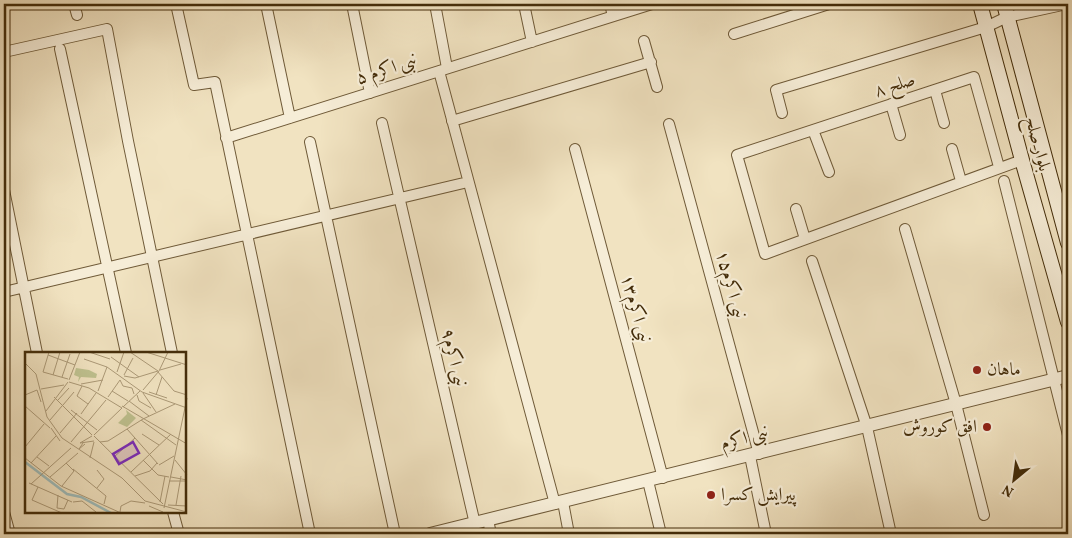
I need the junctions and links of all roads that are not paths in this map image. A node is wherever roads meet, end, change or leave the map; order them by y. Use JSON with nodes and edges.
{"nodes":[{"id":1,"x":74,"y":4,"type":"edge"},
{"id":2,"x":176,"y":4,"type":"edge"},
{"id":3,"x":266,"y":4,"type":"edge"},
{"id":4,"x":352,"y":4,"type":"edge"},
{"id":5,"x":435,"y":4,"type":"edge"},
{"id":6,"x":524,"y":4,"type":"edge"},
{"id":7,"x":610,"y":4,"type":"edge"},
{"id":8,"x":652,"y":4,"type":"edge"},
{"id":9,"x":829,"y":4,"type":"edge"},
{"id":10,"x":980,"y":4,"type":"edge"},
{"id":11,"x":1067,"y":4,"type":"edge"},
{"id":12,"x":1006,"y":10,"type":"edge"},
{"id":13,"x":77,"y":15,"type":"dead end"},
{"id":14,"x":613,"y":16,"type":"junction"},
{"id":15,"x":986,"y":27,"type":"junction"},
{"id":16,"x":734,"y":34,"type":"dead end"},
{"id":17,"x":644,"y":41,"type":"dead end"},
{"id":18,"x":532,"y":42,"type":"junction"},
{"id":19,"x":60,"y":49,"type":"dead end"},
{"id":20,"x":4,"y":52,"type":"edge"},
{"id":21,"x":650,"y":62,"type":"junction"},
{"id":22,"x":443,"y":70,"type":"junction"},
{"id":23,"x":657,"y":87,"type":"dead end"},
{"id":24,"x":934,"y":90,"type":"junction"},
{"id":25,"x":370,"y":93,"type":"junction"},
{"id":26,"x":891,"y":104,"type":"junction"},
{"id":27,"x":782,"y":113,"type":"dead end"},
{"id":28,"x":290,"y":118,"type":"junction"},
{"id":29,"x":452,"y":121,"type":"junction"},
{"id":30,"x":382,"y":123,"type":"dead end"},
{"id":31,"x":944,"y":123,"type":"dead end"},
{"id":32,"x":669,"y":124,"type":"dead end"},
{"id":33,"x":813,"y":130,"type":"junction"},
{"id":34,"x":900,"y":136,"type":"dead end"},
{"id":35,"x":226,"y":138,"type":"junction"},
{"id":36,"x":310,"y":142,"type":"dead end"},
{"id":37,"x":575,"y":149,"type":"dead end"},
{"id":38,"x":952,"y":149,"type":"dead end"},
{"id":39,"x":1022,"y":160,"type":"junction"},
{"id":40,"x":999,"y":167,"type":"junction"},
{"id":41,"x":828,"y":172,"type":"dead end"},
{"id":42,"x":1004,"y":181,"type":"dead end"},
{"id":43,"x":468,"y":182,"type":"junction"},
{"id":44,"x":961,"y":182,"type":"junction"},
{"id":45,"x":4,"y":190,"type":"edge"},
{"id":46,"x":399,"y":199,"type":"junction"},
{"id":47,"x":796,"y":209,"type":"dead end"},
{"id":48,"x":325,"y":216,"type":"junction"},
{"id":49,"x":905,"y":229,"type":"dead end"},
{"id":50,"x":246,"y":235,"type":"junction"},
{"id":51,"x":805,"y":239,"type":"junction"},
{"id":52,"x":1068,"y":243,"type":"edge"},
{"id":53,"x":152,"y":257,"type":"junction"},
{"id":54,"x":812,"y":261,"type":"dead end"},
{"id":55,"x":108,"y":268,"type":"junction"},
{"id":56,"x":24,"y":288,"type":"junction"},
{"id":57,"x":4,"y":292,"type":"edge"},
{"id":58,"x":1068,"y":322,"type":"edge"},
{"id":59,"x":38,"y":352,"type":"edge"},
{"id":60,"x":126,"y":352,"type":"edge"},
{"id":61,"x":172,"y":352,"type":"edge"},
{"id":62,"x":1068,"y":376,"type":"edge"},
{"id":63,"x":1054,"y":380,"type":"junction"},
{"id":64,"x":956,"y":404,"type":"junction"},
{"id":65,"x":867,"y":427,"type":"junction"},
{"id":66,"x":1068,"y":435,"type":"edge"},
{"id":67,"x":754,"y":455,"type":"junction"},
{"id":68,"x":663,"y":478,"type":"junction"},
{"id":69,"x":648,"y":481,"type":"junction"},
{"id":70,"x":559,"y":504,"type":"junction"},
{"id":71,"x":4,"y":512,"type":"edge"},
{"id":72,"x":173,"y":513,"type":"edge"},
{"id":73,"x":984,"y":515,"type":"dead end"},
{"id":74,"x":488,"y":520,"type":"junction"},
{"id":75,"x":475,"y":524,"type":"junction"},
{"id":76,"x":10,"y":534,"type":"edge"},
{"id":77,"x":179,"y":534,"type":"edge"},
{"id":78,"x":310,"y":534,"type":"edge"},
{"id":79,"x":395,"y":534,"type":"edge"},
{"id":80,"x":430,"y":534,"type":"edge"},
{"id":81,"x":491,"y":534,"type":"edge"},
{"id":82,"x":569,"y":534,"type":"edge"},
{"id":83,"x":661,"y":534,"type":"edge"},
{"id":84,"x":766,"y":534,"type":"edge"},
{"id":85,"x":891,"y":534,"type":"edge"}],
"edges":[{"from":1,"to":13,"type":"street"},
{"from":2,"to":35,"type":"street"},
{"from":3,"to":28,"type":"street"},
{"from":4,"to":25,"type":"street"},
{"from":5,"to":22,"type":"street"},
{"from":6,"to":18,"type":"street"},
{"from":7,"to":14,"type":"street"},
{"from":8,"to":14,"type":"street","name":"نبی اکرم ۵"},
{"from":9,"to":16,"type":"street"},
{"from":10,"to":15,"type":"main road","name":"بلوار صلح"},
{"from":11,"to":12,"type":"street"},
{"from":12,"to":15,"type":"street"},
{"from":12,"to":52,"type":"main road","name":"بلوار صلح"},
{"from":14,"to":18,"type":"street","name":"نبی اکرم ۵"},
{"from":15,"to":27,"type":"street"},
{"from":15,"to":39,"type":"main road","name":"بلوار صلح"},
{"from":17,"to":21,"type":"street"},
{"from":18,"to":22,"type":"street","name":"نبی اکرم ۵"},
{"from":19,"to":55,"type":"street"},
{"from":20,"to":53,"type":"street"},
{"from":21,"to":23,"type":"street"},
{"from":21,"to":29,"type":"street"},
{"from":22,"to":25,"type":"street","name":"نبی اکرم ۵"},
{"from":22,"to":29,"type":"street"},
{"from":24,"to":26,"type":"street","name":"۸ صلح"},
{"from":24,"to":31,"type":"street"},
{"from":24,"to":40,"type":"street","name":"۸ صلح"},
{"from":25,"to":28,"type":"street","name":"نبی اکرم ۵"},
{"from":26,"to":33,"type":"street","name":"۸ صلح"},
{"from":26,"to":34,"type":"street"},
{"from":28,"to":35,"type":"street","name":"نبی اکرم ۵"},
{"from":29,"to":43,"type":"street"},
{"from":30,"to":46,"type":"street","name":"نبی اکرم۹"},
{"from":32,"to":67,"type":"street","name":"نبی اکرم۱۵"},
{"from":33,"to":41,"type":"street"},
{"from":33,"to":51,"type":"street","name":"۸ صلح"},
{"from":35,"to":50,"type":"street"},
{"from":36,"to":48,"type":"street"},
{"from":37,"to":68,"type":"street","name":"نبی اکرم۱۳"},
{"from":38,"to":44,"type":"street"},
{"from":39,"to":40,"type":"street"},
{"from":39,"to":58,"type":"main road","name":"بلوار صلح"},
{"from":40,"to":44,"type":"street"},
{"from":42,"to":63,"type":"street"},
{"from":43,"to":46,"type":"street"},
{"from":43,"to":70,"type":"street"},
{"from":44,"to":51,"type":"street"},
{"from":45,"to":56,"type":"street"},
{"from":46,"to":48,"type":"street"},
{"from":46,"to":75,"type":"street","name":"نبی اکرم۹"},
{"from":47,"to":51,"type":"street"},
{"from":48,"to":50,"type":"street"},
{"from":48,"to":79,"type":"street"},
{"from":49,"to":64,"type":"street"},
{"from":50,"to":53,"type":"street"},
{"from":50,"to":78,"type":"street"},
{"from":53,"to":55,"type":"street"},
{"from":53,"to":61,"type":"street"},
{"from":54,"to":65,"type":"street"},
{"from":55,"to":56,"type":"street"},
{"from":55,"to":60,"type":"street"},
{"from":56,"to":57,"type":"street"},
{"from":56,"to":59,"type":"street"},
{"from":62,"to":63,"type":"street","name":"نبی اکرم"},
{"from":63,"to":64,"type":"street","name":"نبی اکرم"},
{"from":63,"to":66,"type":"street"},
{"from":64,"to":65,"type":"street","name":"نبی اکرم"},
{"from":64,"to":73,"type":"street"},
{"from":65,"to":67,"type":"street","name":"نبی اکرم"},
{"from":65,"to":85,"type":"street"},
{"from":67,"to":68,"type":"street","name":"نبی اکرم"},
{"from":67,"to":84,"type":"street","name":"نبی اکرم۱۵"},
{"from":68,"to":69,"type":"street","name":"نبی اکرم"},
{"from":69,"to":70,"type":"street","name":"نبی اکرم"},
{"from":69,"to":83,"type":"street"},
{"from":70,"to":74,"type":"street","name":"نبی اکرم"},
{"from":70,"to":82,"type":"street"},
{"from":71,"to":76,"type":"street"},
{"from":72,"to":77,"type":"street"},
{"from":74,"to":75,"type":"street","name":"نبی اکرم"},
{"from":74,"to":81,"type":"street"},
{"from":75,"to":80,"type":"street","name":"نبی اکرم"}]}
